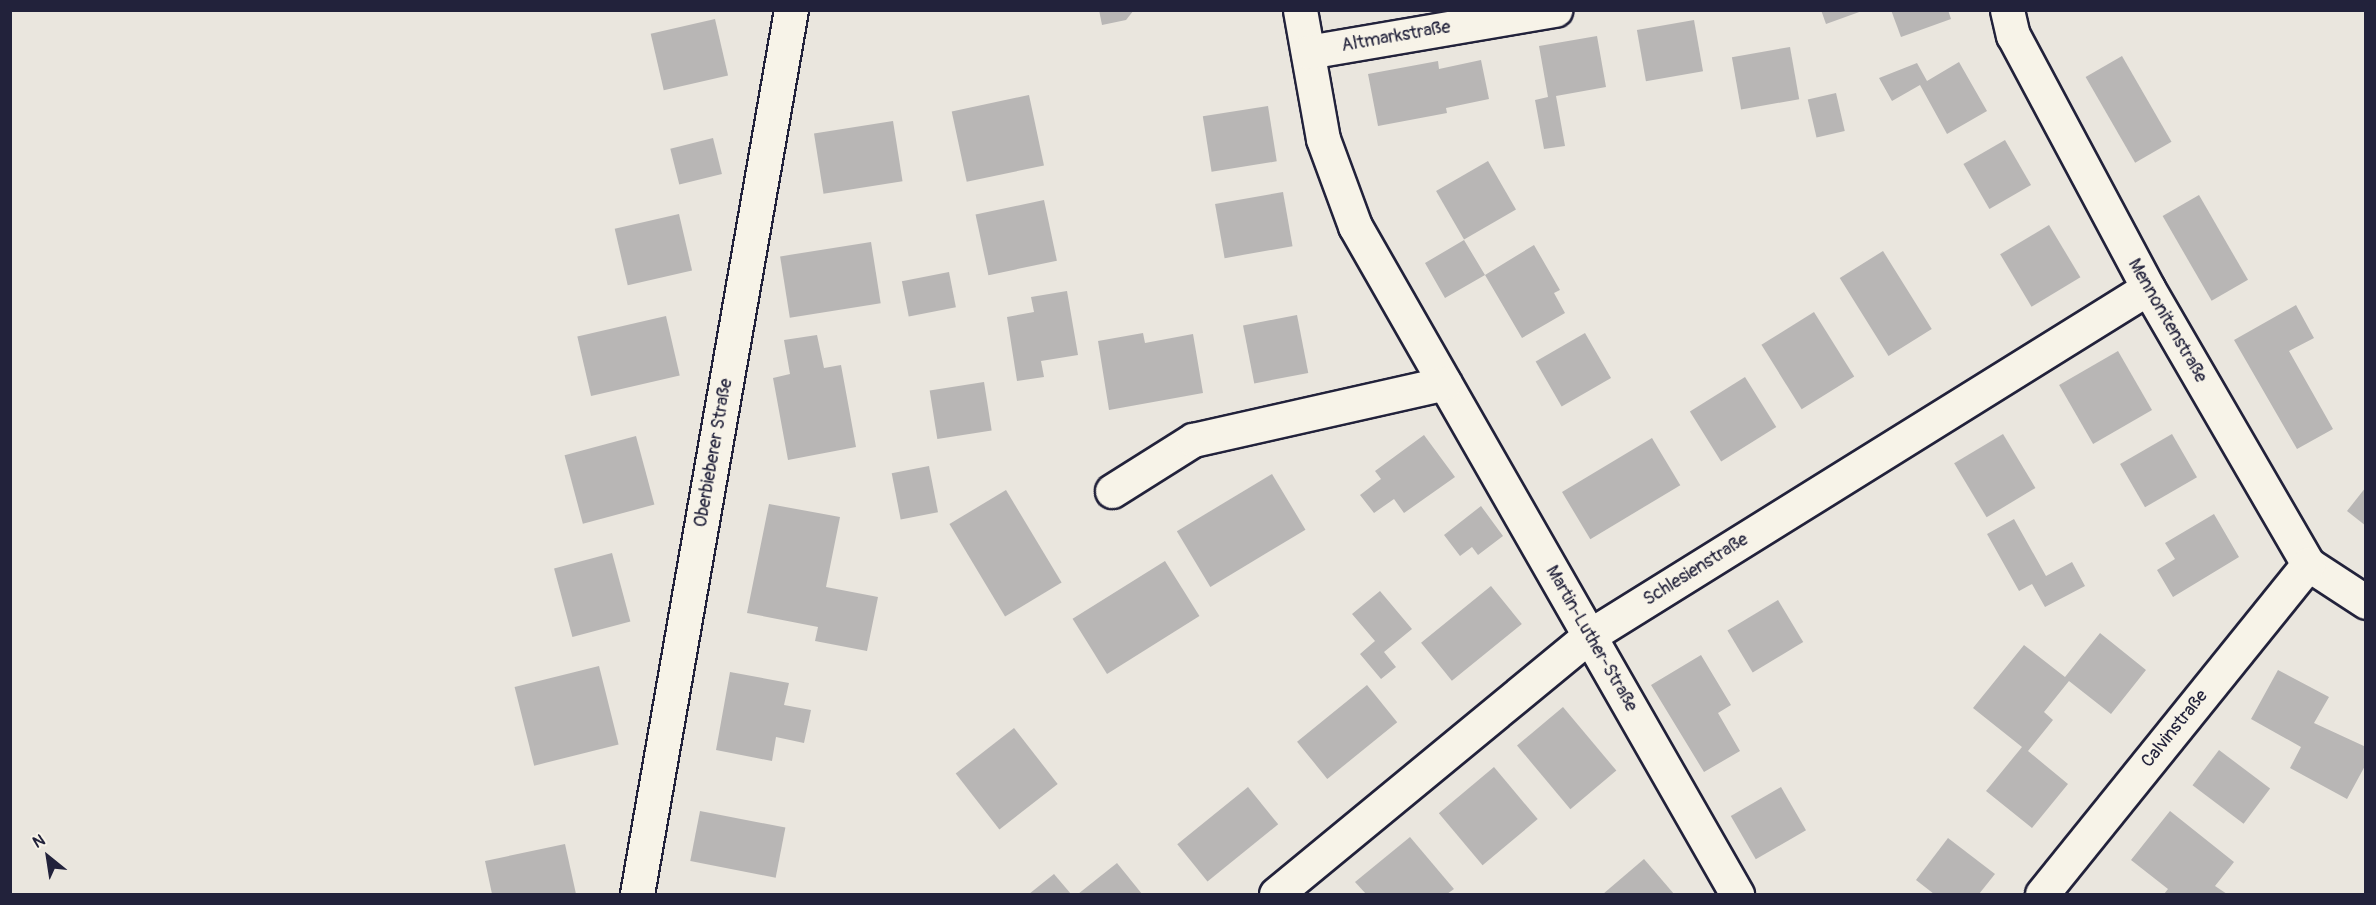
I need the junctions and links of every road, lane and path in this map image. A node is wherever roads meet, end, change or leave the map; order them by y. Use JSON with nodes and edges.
{"nodes":[{"id":1,"x":792,"y":10,"type":"edge"},
{"id":2,"x":1300,"y":10,"type":"edge"},
{"id":3,"x":1555,"y":10,"type":"edge"},
{"id":4,"x":2007,"y":10,"type":"edge"},
{"id":5,"x":1308,"y":52,"type":"junction"},
{"id":6,"x":2148,"y":288,"type":"junction"},
{"id":7,"x":1445,"y":383,"type":"junction"},
{"id":8,"x":1112,"y":491,"type":"dead end"},
{"id":9,"x":2308,"y":564,"type":"junction"},
{"id":10,"x":2366,"y":602,"type":"edge"},
{"id":11,"x":1589,"y":636,"type":"junction"},
{"id":12,"x":637,"y":894,"type":"edge"},
{"id":13,"x":1276,"y":894,"type":"edge"},
{"id":14,"x":1737,"y":894,"type":"edge"},
{"id":15,"x":2042,"y":894,"type":"edge"}],
"edges":[{"from":1,"to":12,"type":"street","name":"Oberbieberer Straße"},
{"from":2,"to":5,"type":"street","name":"Martin-Luther-Straße"},
{"from":3,"to":5,"type":"street","name":"Altmarkstraße"},
{"from":4,"to":6,"type":"street","name":"Mennonitenstraße"},
{"from":5,"to":7,"type":"street","name":"Martin-Luther-Straße"},
{"from":6,"to":9,"type":"street","name":"Mennonitenstraße"},
{"from":6,"to":11,"type":"street","name":"Schlesienstraße"},
{"from":7,"to":8,"type":"street"},
{"from":7,"to":11,"type":"street","name":"Martin-Luther-Straße"},
{"from":9,"to":10,"type":"street","name":"Mennonitenstraße"},
{"from":9,"to":15,"type":"street","name":"Calvinstraße"},
{"from":11,"to":13,"type":"street","name":"Schlesienstraße"},
{"from":11,"to":14,"type":"street","name":"Martin-Luther-Straße"}]}
